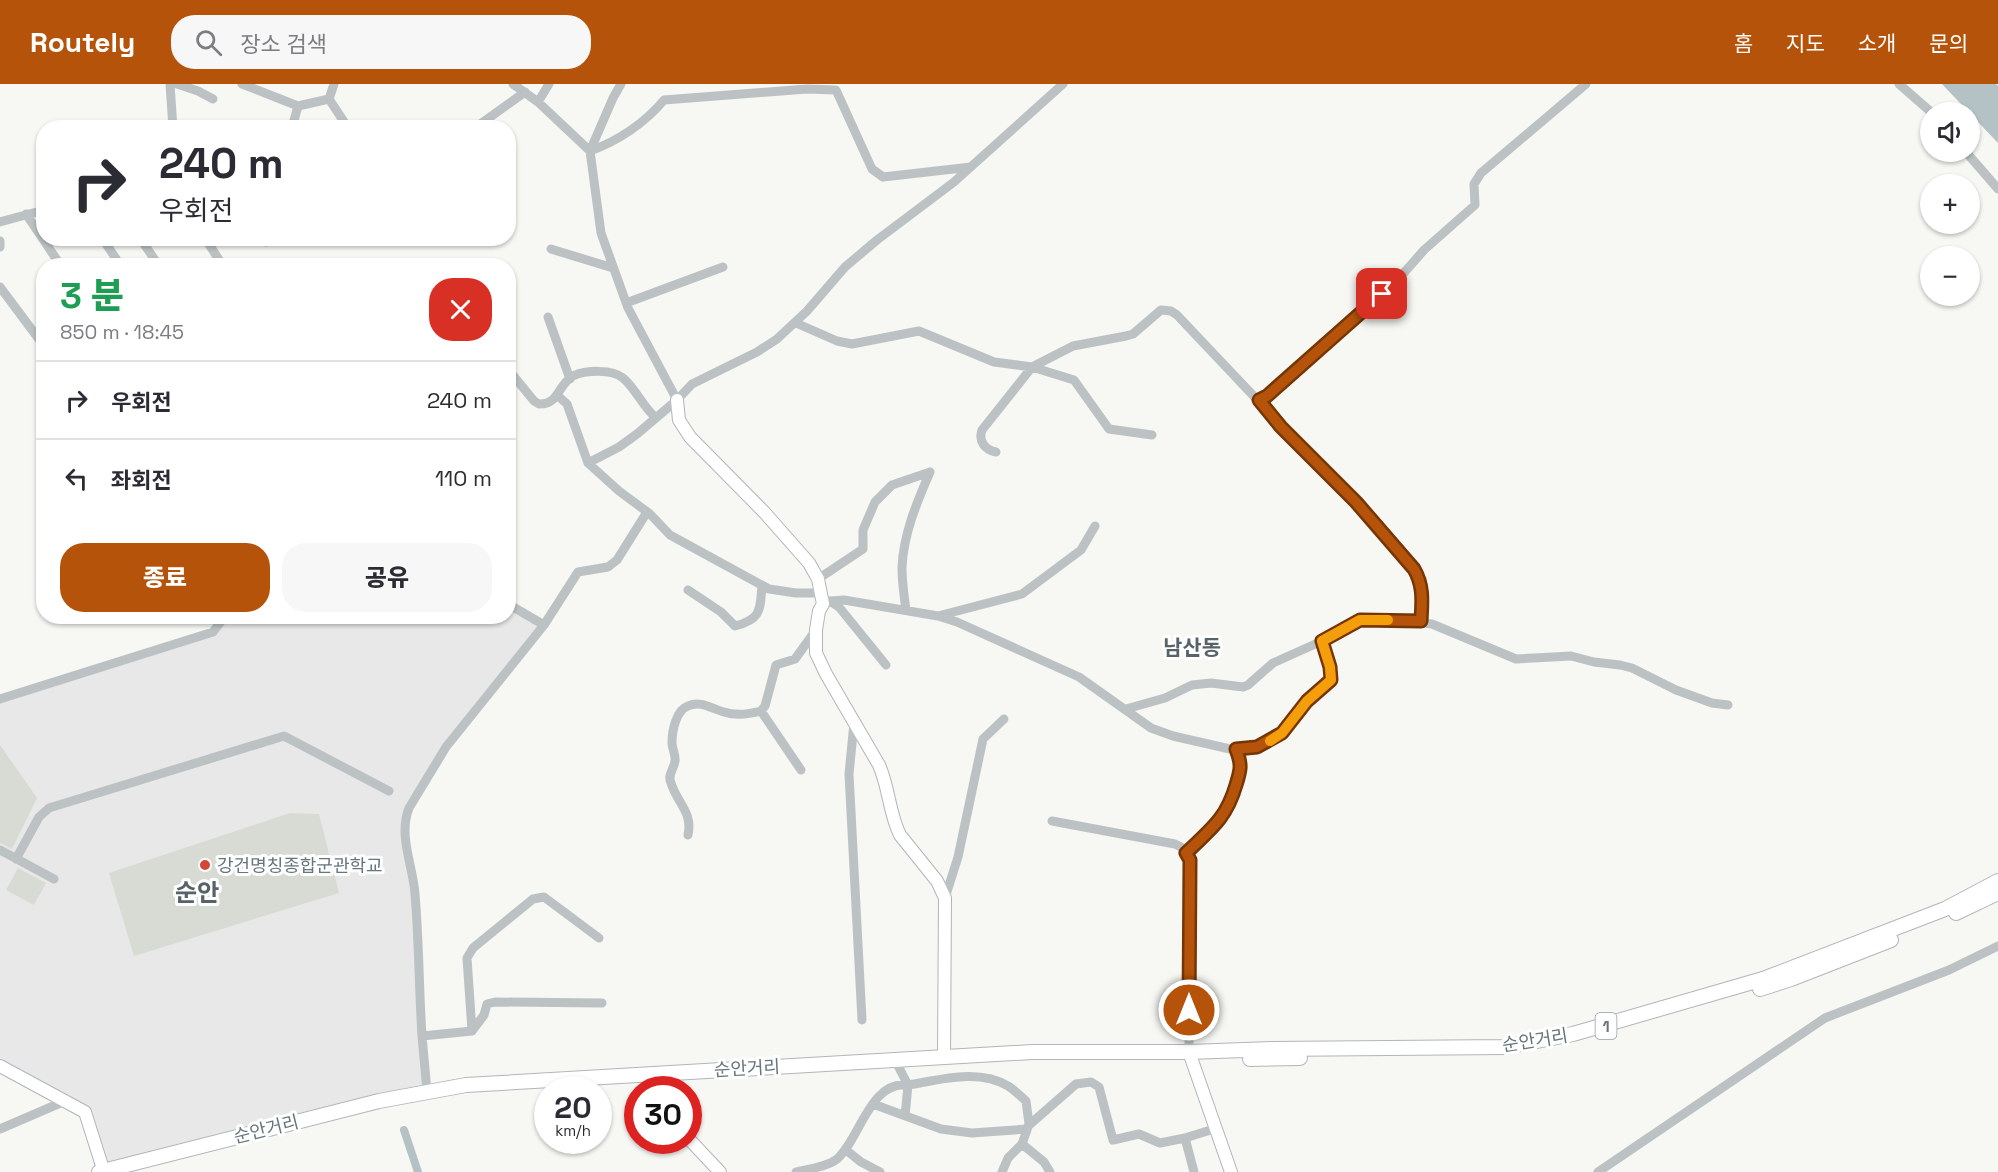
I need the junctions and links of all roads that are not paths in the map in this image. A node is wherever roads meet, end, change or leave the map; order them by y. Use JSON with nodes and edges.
{"nodes":[{"id":1,"x":170,"y":84,"type":"edge"},
{"id":2,"x":177,"y":84,"type":"edge"},
{"id":3,"x":242,"y":84,"type":"edge"},
{"id":4,"x":333,"y":84,"type":"edge"},
{"id":5,"x":513,"y":84,"type":"edge"},
{"id":6,"x":549,"y":84,"type":"edge"},
{"id":7,"x":621,"y":84,"type":"edge"},
{"id":8,"x":769,"y":84,"type":"edge"},
{"id":9,"x":1064,"y":84,"type":"edge"},
{"id":10,"x":1586,"y":84,"type":"edge"},
{"id":11,"x":1899,"y":84,"type":"edge"},
{"id":12,"x":525,"y":92,"type":"junction"},
{"id":13,"x":761,"y":93,"type":"junction"},
{"id":14,"x":213,"y":99,"type":"dead end"},
{"id":15,"x":329,"y":99,"type":"junction"},
{"id":16,"x":538,"y":102,"type":"junction"},
{"id":17,"x":1920,"y":102,"type":"edge"},
{"id":18,"x":298,"y":106,"type":"junction"},
{"id":19,"x":172,"y":120,"type":"edge"},
{"id":20,"x":294,"y":120,"type":"edge"},
{"id":21,"x":343,"y":120,"type":"edge"},
{"id":22,"x":486,"y":120,"type":"edge"},
{"id":23,"x":590,"y":151,"type":"junction"},
{"id":24,"x":1975,"y":162,"type":"edge"},
{"id":25,"x":971,"y":167,"type":"junction"},
{"id":26,"x":1998,"y":189,"type":"edge"},
{"id":27,"x":36,"y":212,"type":"edge"},
{"id":28,"x":26,"y":214,"type":"junction"},
{"id":29,"x":0,"y":222,"type":"edge"},
{"id":30,"x":36,"y":229,"type":"edge"},
{"id":31,"x":0,"y":241,"type":"edge"},
{"id":32,"x":0,"y":247,"type":"edge"},
{"id":33,"x":551,"y":249,"type":"dead end"},
{"id":34,"x":723,"y":267,"type":"dead end"},
{"id":35,"x":613,"y":268,"type":"junction"},
{"id":36,"x":0,"y":287,"type":"edge"},
{"id":37,"x":626,"y":303,"type":"junction"},
{"id":38,"x":548,"y":317,"type":"dead end"},
{"id":39,"x":796,"y":323,"type":"junction"},
{"id":40,"x":36,"y":335,"type":"edge"},
{"id":41,"x":1032,"y":367,"type":"junction"},
{"id":42,"x":516,"y":378,"type":"edge"},
{"id":43,"x":570,"y":379,"type":"junction"},
{"id":44,"x":558,"y":396,"type":"junction"},
{"id":45,"x":677,"y":400,"type":"junction"},
{"id":46,"x":1259,"y":400,"type":"junction"},
{"id":47,"x":656,"y":418,"type":"junction"},
{"id":48,"x":1152,"y":435,"type":"dead end"},
{"id":49,"x":996,"y":452,"type":"dead end"},
{"id":50,"x":588,"y":463,"type":"junction"},
{"id":51,"x":647,"y":512,"type":"junction"},
{"id":52,"x":1095,"y":526,"type":"dead end"},
{"id":53,"x":818,"y":579,"type":"junction"},
{"id":54,"x":762,"y":586,"type":"junction"},
{"id":55,"x":688,"y":590,"type":"dead end"},
{"id":56,"x":824,"y":599,"type":"junction"},
{"id":57,"x":516,"y":609,"type":"edge"},
{"id":58,"x":906,"y":610,"type":"junction"},
{"id":59,"x":938,"y":616,"type":"junction"},
{"id":60,"x":1421,"y":621,"type":"junction"},
{"id":61,"x":219,"y":624,"type":"edge"},
{"id":62,"x":544,"y":625,"type":"junction"},
{"id":63,"x":816,"y":630,"type":"junction"},
{"id":64,"x":1322,"y":641,"type":"junction"},
{"id":65,"x":886,"y":665,"type":"dead end"},
{"id":66,"x":0,"y":699,"type":"edge"},
{"id":67,"x":1728,"y":705,"type":"dead end"},
{"id":68,"x":1126,"y":709,"type":"junction"},
{"id":69,"x":761,"y":711,"type":"junction"},
{"id":70,"x":1004,"y":719,"type":"dead end"},
{"id":71,"x":854,"y":723,"type":"junction"},
{"id":72,"x":1236,"y":749,"type":"junction"},
{"id":73,"x":801,"y":770,"type":"dead end"},
{"id":74,"x":390,"y":792,"type":"dead end"},
{"id":75,"x":1052,"y":821,"type":"dead end"},
{"id":76,"x":688,"y":835,"type":"dead end"},
{"id":77,"x":0,"y":850,"type":"edge"},
{"id":78,"x":1186,"y":853,"type":"junction"},
{"id":79,"x":16,"y":859,"type":"junction"},
{"id":80,"x":54,"y":879,"type":"dead end"},
{"id":81,"x":1998,"y":881,"type":"edge"},
{"id":82,"x":1998,"y":893,"type":"edge"},
{"id":83,"x":945,"y":898,"type":"junction"},
{"id":84,"x":599,"y":938,"type":"dead end"},
{"id":85,"x":1998,"y":946,"type":"edge"},
{"id":86,"x":602,"y":1003,"type":"dead end"},
{"id":87,"x":862,"y":1020,"type":"dead end"},
{"id":88,"x":472,"y":1031,"type":"junction"},
{"id":89,"x":422,"y":1036,"type":"junction"},
{"id":90,"x":1189,"y":1052,"type":"junction"},
{"id":91,"x":944,"y":1056,"type":"junction"},
{"id":92,"x":895,"y":1060,"type":"junction"},
{"id":93,"x":0,"y":1066,"type":"edge"},
{"id":94,"x":663,"y":1073,"type":"junction"},
{"id":95,"x":663,"y":1076,"type":"edge"},
{"id":96,"x":908,"y":1085,"type":"junction"},
{"id":97,"x":427,"y":1091,"type":"junction"},
{"id":98,"x":65,"y":1101,"type":"junction"},
{"id":99,"x":873,"y":1104,"type":"junction"},
{"id":100,"x":905,"y":1116,"type":"junction"},
{"id":101,"x":1027,"y":1128,"type":"junction"},
{"id":102,"x":1217,"y":1128,"type":"junction"},
{"id":103,"x":0,"y":1129,"type":"edge"},
{"id":104,"x":1185,"y":1138,"type":"junction"},
{"id":105,"x":1022,"y":1144,"type":"junction"},
{"id":106,"x":846,"y":1150,"type":"junction"},
{"id":107,"x":702,"y":1153,"type":"edge"},
{"id":108,"x":102,"y":1172,"type":"edge"},
{"id":109,"x":720,"y":1172,"type":"edge"},
{"id":110,"x":796,"y":1172,"type":"edge"},
{"id":111,"x":880,"y":1172,"type":"edge"},
{"id":112,"x":1002,"y":1172,"type":"edge"},
{"id":113,"x":1050,"y":1172,"type":"edge"},
{"id":114,"x":1194,"y":1172,"type":"edge"},
{"id":115,"x":1231,"y":1172,"type":"edge"},
{"id":116,"x":1598,"y":1172,"type":"edge"}],
"edges":[{"from":1,"to":19,"type":"street"},
{"from":2,"to":14,"type":"street"},
{"from":3,"to":18,"type":"street"},
{"from":4,"to":15,"type":"street"},
{"from":5,"to":12,"type":"street"},
{"from":6,"to":16,"type":"street"},
{"from":7,"to":23,"type":"street"},
{"from":8,"to":13,"type":"street"},
{"from":9,"to":25,"type":"street"},
{"from":10,"to":46,"type":"street"},
{"from":11,"to":17,"type":"street"},
{"from":12,"to":16,"type":"street"},
{"from":12,"to":22,"type":"street"},
{"from":13,"to":23,"type":"street"},
{"from":13,"to":25,"type":"street"},
{"from":15,"to":18,"type":"street"},
{"from":15,"to":21,"type":"street"},
{"from":16,"to":23,"type":"street"},
{"from":18,"to":20,"type":"street"},
{"from":23,"to":35,"type":"street"},
{"from":24,"to":26,"type":"street"},
{"from":25,"to":39,"type":"street"},
{"from":27,"to":28,"type":"street"},
{"from":28,"to":29,"type":"street"},
{"from":28,"to":30,"type":"street"},
{"from":31,"to":32,"type":"street"},
{"from":33,"to":35,"type":"street"},
{"from":34,"to":37,"type":"street"},
{"from":35,"to":37,"type":"street"},
{"from":36,"to":40,"type":"street"},
{"from":37,"to":45,"type":"street"},
{"from":38,"to":43,"type":"street"},
{"from":39,"to":41,"type":"street"},
{"from":39,"to":45,"type":"street"},
{"from":41,"to":46,"type":"street"},
{"from":41,"to":48,"type":"street"},
{"from":41,"to":49,"type":"street"},
{"from":42,"to":44,"type":"street"},
{"from":43,"to":44,"type":"street"},
{"from":43,"to":47,"type":"street"},
{"from":44,"to":50,"type":"street"},
{"from":45,"to":47,"type":"street"},
{"from":45,"to":53,"type":"street"},
{"from":46,"to":60,"type":"street"},
{"from":47,"to":50,"type":"street"},
{"from":50,"to":51,"type":"street"},
{"from":51,"to":54,"type":"street"},
{"from":51,"to":62,"type":"street"},
{"from":52,"to":59,"type":"street"},
{"from":53,"to":56,"type":"street"},
{"from":53,"to":58,"type":"street"},
{"from":54,"to":55,"type":"street"},
{"from":54,"to":56,"type":"street"},
{"from":56,"to":58,"type":"street"},
{"from":56,"to":63,"type":"street"},
{"from":56,"to":65,"type":"street"},
{"from":57,"to":62,"type":"street"},
{"from":58,"to":59,"type":"street"},
{"from":59,"to":68,"type":"street"},
{"from":60,"to":64,"type":"street"},
{"from":60,"to":67,"type":"street"},
{"from":61,"to":66,"type":"street"},
{"from":62,"to":89,"type":"street"},
{"from":63,"to":69,"type":"street"},
{"from":63,"to":71,"type":"street"},
{"from":64,"to":68,"type":"street"},
{"from":64,"to":72,"type":"street"},
{"from":68,"to":72,"type":"street"},
{"from":69,"to":73,"type":"street"},
{"from":69,"to":76,"type":"street"},
{"from":70,"to":83,"type":"street"},
{"from":71,"to":83,"type":"street"},
{"from":71,"to":87,"type":"street"},
{"from":72,"to":78,"type":"street"},
{"from":74,"to":79,"type":"street"},
{"from":75,"to":78,"type":"street"},
{"from":77,"to":79,"type":"street"},
{"from":78,"to":90,"type":"street"},
{"from":79,"to":80,"type":"street"},
{"from":81,"to":90,"type":"main road","name":"순안거리","number":"1"},
{"from":82,"to":90,"type":"main road","name":"순안거리","number":"1"},
{"from":83,"to":91,"type":"street"},
{"from":84,"to":88,"type":"street"},
{"from":85,"to":116,"type":"street"},
{"from":86,"to":88,"type":"street"},
{"from":88,"to":89,"type":"street"},
{"from":89,"to":97,"type":"street"},
{"from":90,"to":91,"type":"main road","name":"순안거리","number":"1"},
{"from":90,"to":102,"type":"street"},
{"from":91,"to":92,"type":"main road","name":"순안거리","number":"1"},
{"from":92,"to":94,"type":"main road","name":"순안거리","number":"1"},
{"from":92,"to":96,"type":"street"},
{"from":93,"to":98,"type":"street"},
{"from":94,"to":95,"type":"street"},
{"from":94,"to":97,"type":"main road","name":"순안거리","number":"1"},
{"from":96,"to":99,"type":"street"},
{"from":96,"to":100,"type":"street"},
{"from":96,"to":101,"type":"street"},
{"from":97,"to":108,"type":"main road","name":"순안거리","number":"1"},
{"from":98,"to":103,"type":"street"},
{"from":98,"to":108,"type":"street"},
{"from":99,"to":100,"type":"street"},
{"from":99,"to":106,"type":"street"},
{"from":100,"to":101,"type":"street"},
{"from":101,"to":104,"type":"street"},
{"from":101,"to":105,"type":"street"},
{"from":102,"to":104,"type":"street"},
{"from":102,"to":115,"type":"street"},
{"from":104,"to":114,"type":"street"},
{"from":105,"to":112,"type":"street"},
{"from":105,"to":113,"type":"street"},
{"from":106,"to":110,"type":"street"},
{"from":106,"to":111,"type":"street"},
{"from":107,"to":109,"type":"street"}]}
